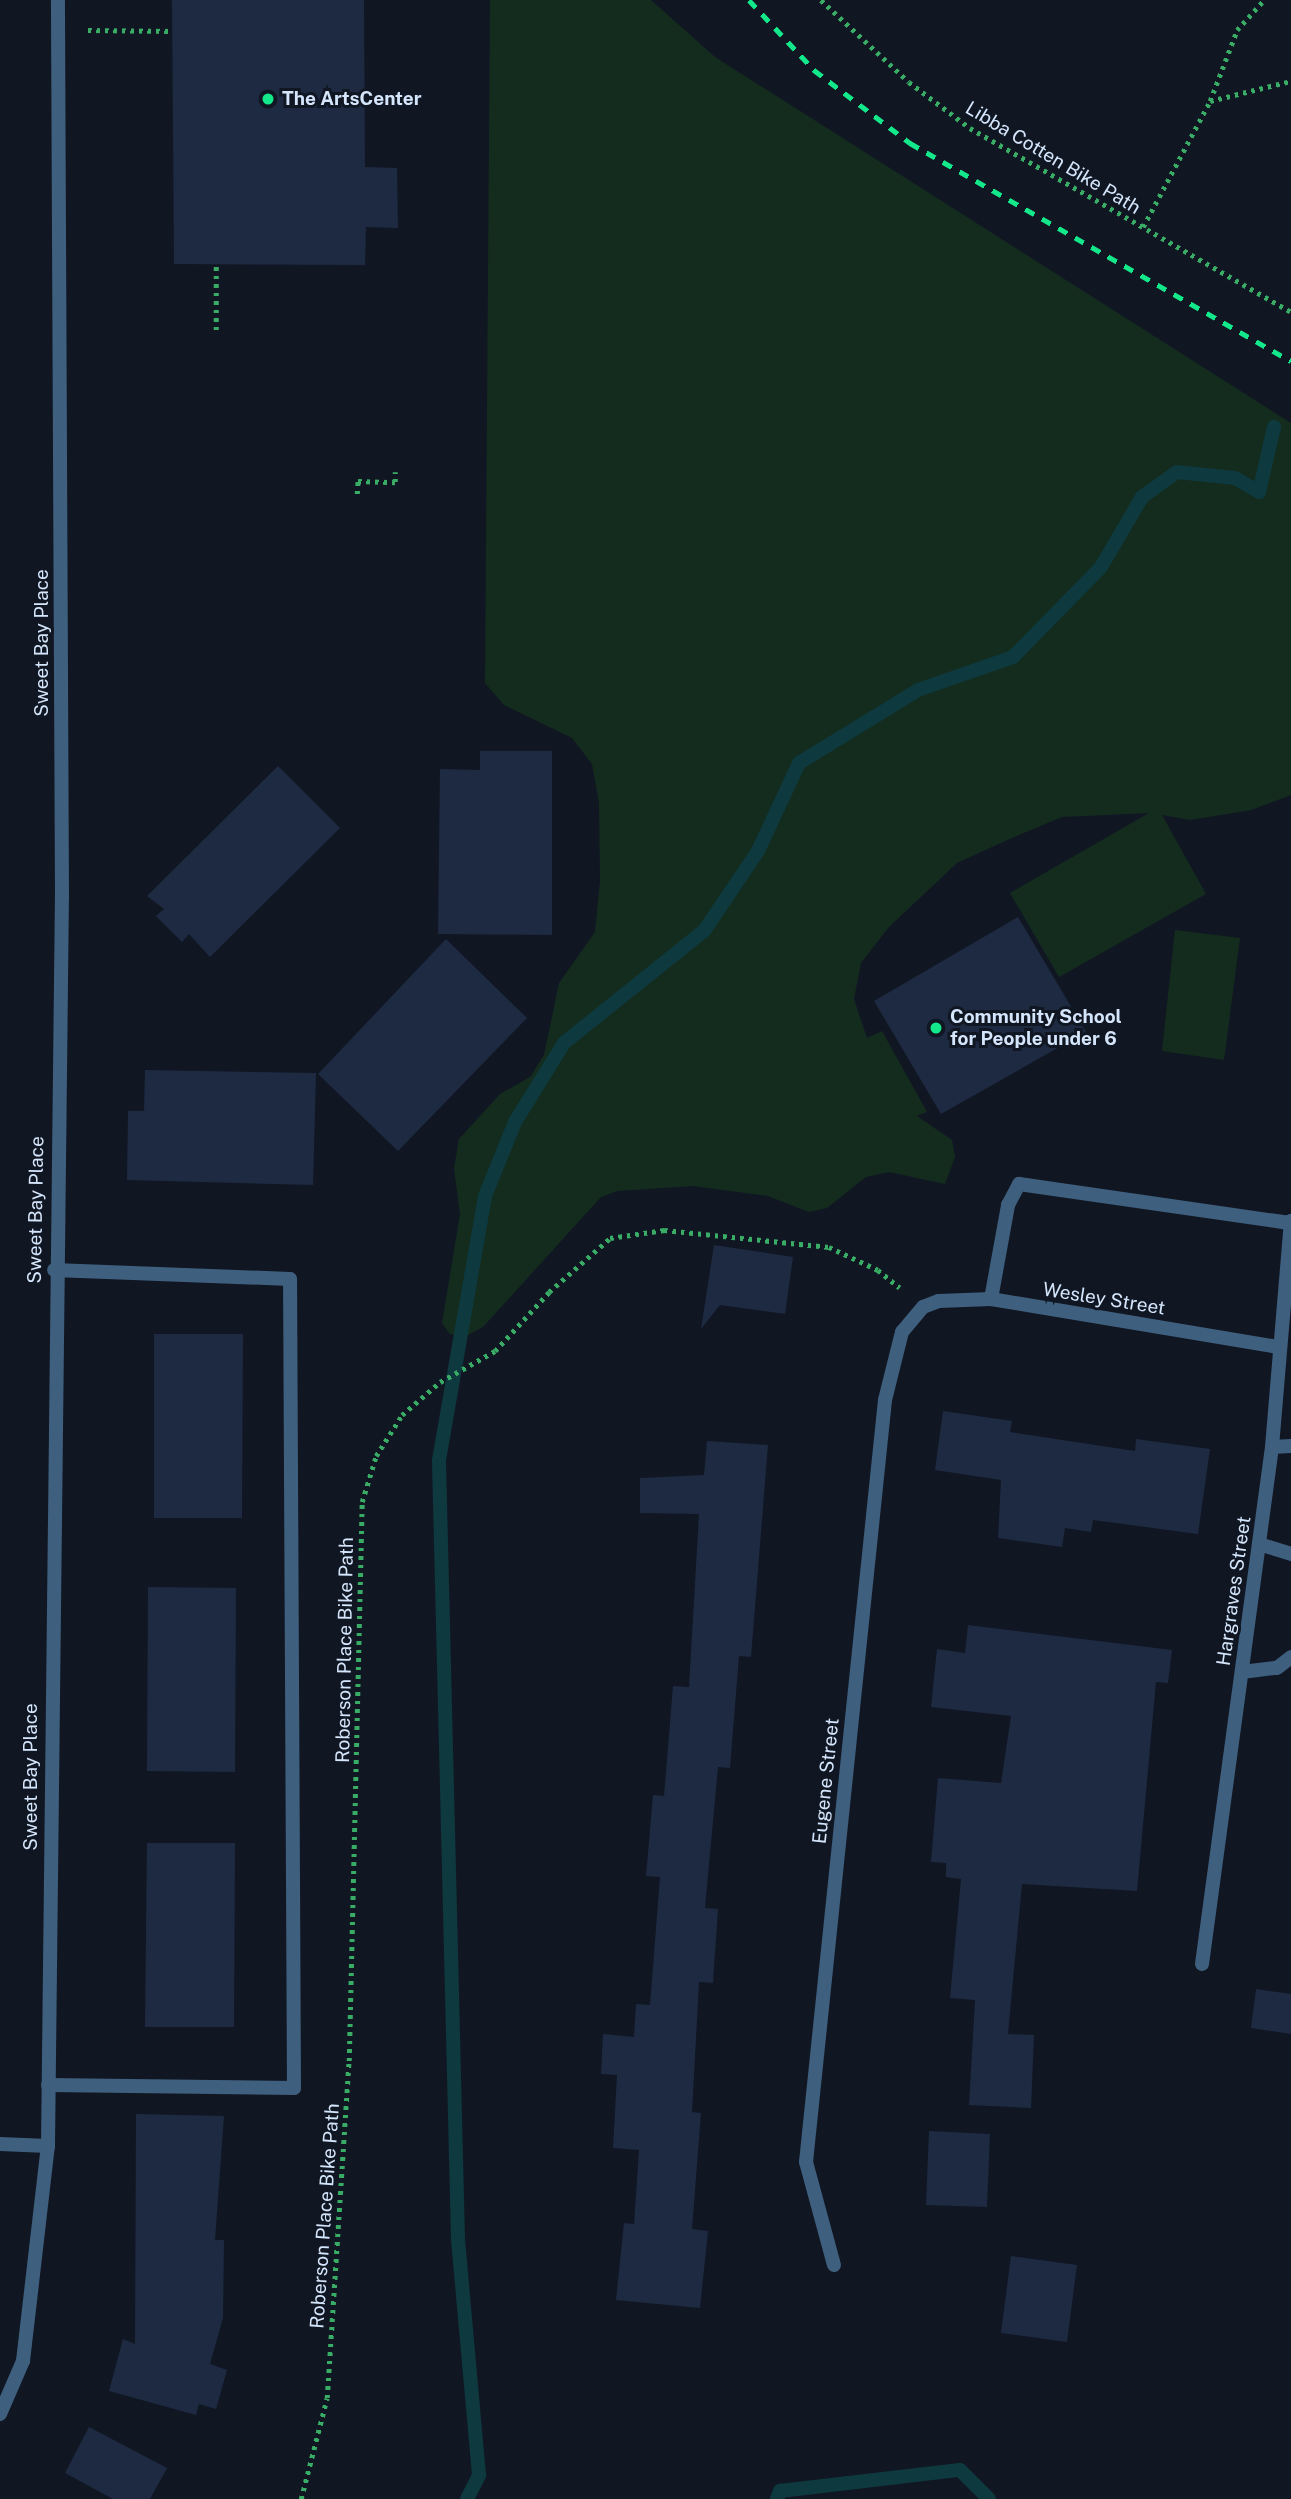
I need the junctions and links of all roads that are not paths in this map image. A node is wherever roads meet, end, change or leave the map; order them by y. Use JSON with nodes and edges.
{"nodes":[{"id":1,"x":58,"y":0,"type":"edge"},
{"id":2,"x":1291,"y":1222,"type":"edge"},
{"id":3,"x":54,"y":1270,"type":"junction"},
{"id":4,"x":991,"y":1299,"type":"junction"},
{"id":5,"x":923,"y":1307,"type":"joint"},
{"id":6,"x":1279,"y":1347,"type":"junction"},
{"id":7,"x":1291,"y":1446,"type":"edge"},
{"id":8,"x":1272,"y":1447,"type":"junction"},
{"id":9,"x":1259,"y":1544,"type":"junction"},
{"id":10,"x":1291,"y":1555,"type":"edge"},
{"id":11,"x":1291,"y":1657,"type":"edge"},
{"id":12,"x":1242,"y":1672,"type":"junction"},
{"id":13,"x":1202,"y":1964,"type":"dead end"},
{"id":14,"x":48,"y":2085,"type":"junction"},
{"id":15,"x":0,"y":2144,"type":"edge"},
{"id":16,"x":48,"y":2146,"type":"junction"},
{"id":17,"x":834,"y":2265,"type":"dead end"},
{"id":18,"x":0,"y":2414,"type":"edge"}],
"edges":[{"from":1,"to":3,"type":"street","name":"Sweet Bay Place"},
{"from":2,"to":4,"type":"street"},
{"from":2,"to":6,"type":"street","name":"Hargraves Street"},
{"from":3,"to":14,"type":"street","name":"Sweet Bay Place"},
{"from":3,"to":14,"type":"street"},
{"from":4,"to":5,"type":"street","name":"Wesley Street"},
{"from":4,"to":6,"type":"street","name":"Wesley Street"},
{"from":5,"to":17,"type":"street","name":"Eugene Street"},
{"from":6,"to":8,"type":"street","name":"Hargraves Street"},
{"from":7,"to":8,"type":"street"},
{"from":8,"to":9,"type":"street","name":"Hargraves Street"},
{"from":9,"to":10,"type":"street"},
{"from":9,"to":12,"type":"street","name":"Hargraves Street"},
{"from":11,"to":12,"type":"street"},
{"from":12,"to":13,"type":"street","name":"Hargraves Street"},
{"from":14,"to":16,"type":"street","name":"Sweet Bay Place"},
{"from":15,"to":16,"type":"street"},
{"from":16,"to":18,"type":"street","name":"Sweet Bay Place"}]}
